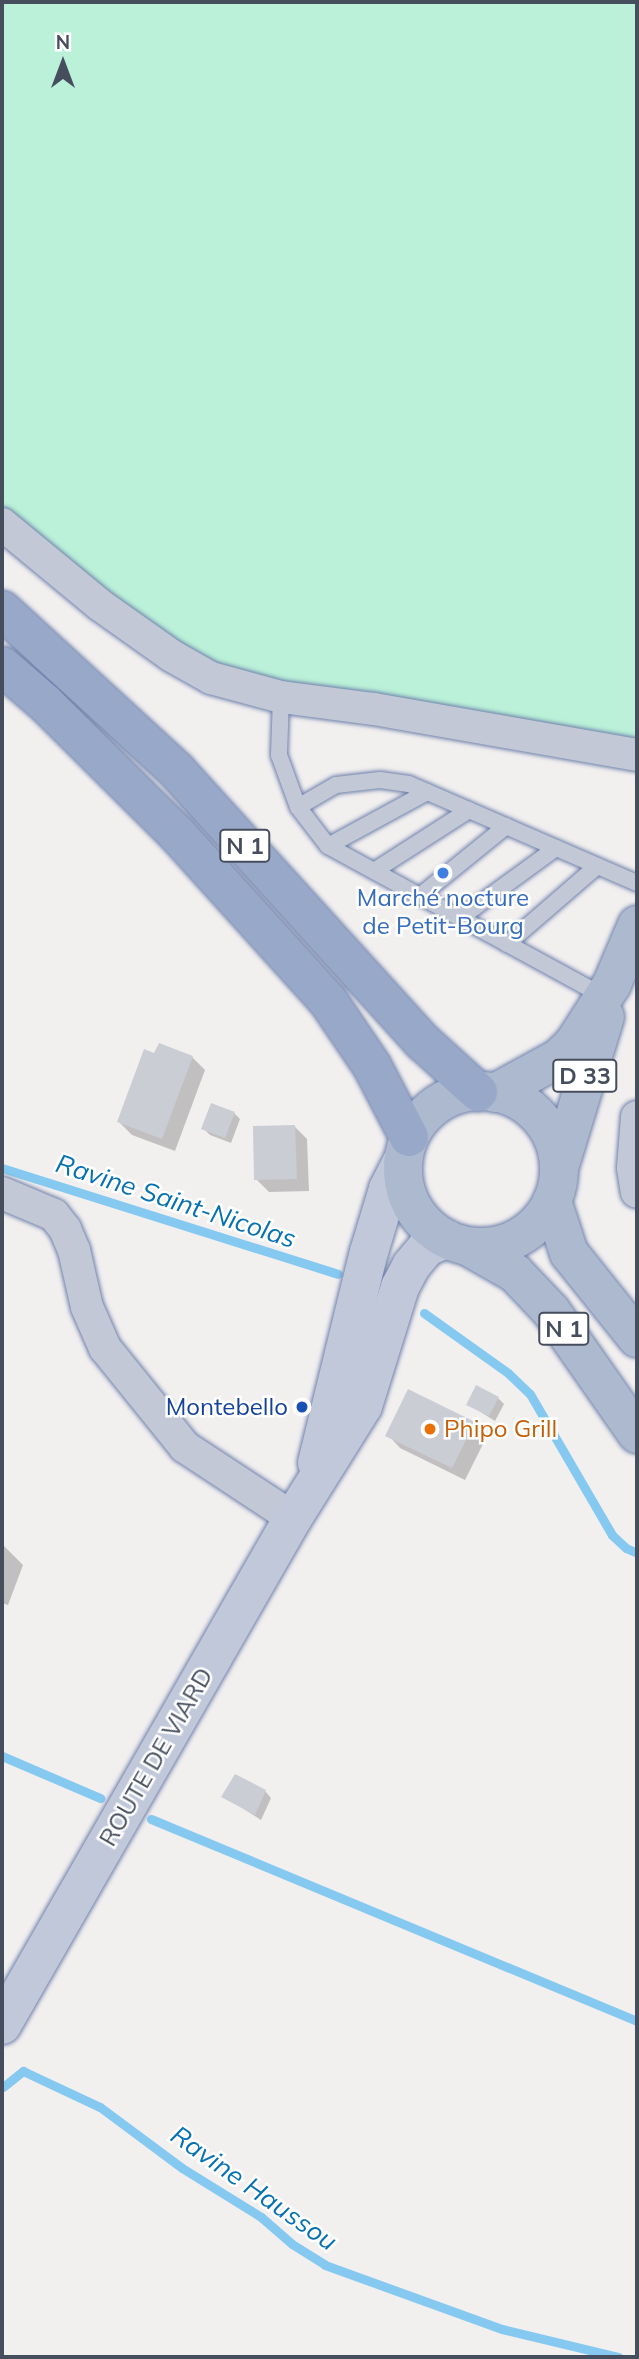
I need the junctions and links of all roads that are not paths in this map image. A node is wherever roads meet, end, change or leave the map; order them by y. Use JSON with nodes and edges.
{"nodes":[{"id":1,"x":2,"y":524,"type":"edge"},
{"id":2,"x":2,"y":610,"type":"edge"},
{"id":3,"x":2,"y":666,"type":"edge"},
{"id":4,"x":281,"y":697,"type":"junction"},
{"id":5,"x":637,"y":755,"type":"edge"},
{"id":6,"x":427,"y":792,"type":"junction"},
{"id":7,"x":298,"y":807,"type":"junction"},
{"id":8,"x":469,"y":810,"type":"junction"},
{"id":9,"x":506,"y":826,"type":"junction"},
{"id":10,"x":328,"y":846,"type":"junction"},
{"id":11,"x":555,"y":848,"type":"junction"},
{"id":12,"x":597,"y":866,"type":"junction"},
{"id":13,"x":374,"y":870,"type":"junction"},
{"id":14,"x":637,"y":883,"type":"edge"},
{"id":15,"x":420,"y":896,"type":"junction"},
{"id":16,"x":460,"y":918,"type":"junction"},
{"id":17,"x":637,"y":925,"type":"edge"},
{"id":18,"x":507,"y":944,"type":"junction"},
{"id":19,"x":608,"y":991,"type":"junction"},
{"id":20,"x":486,"y":1093,"type":"junction"},
{"id":21,"x":637,"y":1117,"type":"edge"},
{"id":22,"x":406,"y":1148,"type":"junction"},
{"id":23,"x":556,"y":1185,"type":"junction"},
{"id":24,"x":637,"y":1192,"type":"edge"},
{"id":25,"x":2,"y":1193,"type":"edge"},
{"id":26,"x":457,"y":1243,"type":"junction"},
{"id":27,"x":637,"y":1338,"type":"edge"},
{"id":28,"x":637,"y":1434,"type":"edge"},
{"id":29,"x":302,"y":1504,"type":"junction"},
{"id":30,"x":2,"y":2025,"type":"edge"}],
"edges":[{"from":1,"to":4,"type":"street"},
{"from":2,"to":20,"type":"highway","number":"N 1"},
{"from":3,"to":22,"type":"highway","number":"N 1"},
{"from":4,"to":5,"type":"street"},
{"from":4,"to":7,"type":"lane"},
{"from":6,"to":7,"type":"lane"},
{"from":6,"to":8,"type":"lane"},
{"from":6,"to":10,"type":"lane"},
{"from":7,"to":10,"type":"lane"},
{"from":8,"to":9,"type":"lane"},
{"from":8,"to":13,"type":"lane"},
{"from":9,"to":11,"type":"lane"},
{"from":9,"to":15,"type":"lane"},
{"from":10,"to":13,"type":"lane"},
{"from":11,"to":12,"type":"lane"},
{"from":11,"to":16,"type":"lane"},
{"from":12,"to":14,"type":"lane"},
{"from":12,"to":18,"type":"lane"},
{"from":13,"to":15,"type":"lane"},
{"from":15,"to":16,"type":"lane"},
{"from":16,"to":18,"type":"lane"},
{"from":17,"to":19,"type":"main road","number":"D 33"},
{"from":18,"to":19,"type":"lane"},
{"from":19,"to":20,"type":"main road","number":"D 33"},
{"from":19,"to":23,"type":"main road","number":"D 33"},
{"from":20,"to":22,"type":"main road"},
{"from":20,"to":23,"type":"main road","number":"N 1"},
{"from":21,"to":24,"type":"street"},
{"from":22,"to":26,"type":"main road","number":"N 1"},
{"from":22,"to":29,"type":"main road","name":"ROUTE DE VIARD"},
{"from":23,"to":26,"type":"main road"},
{"from":23,"to":27,"type":"main road","number":"N 1"},
{"from":25,"to":29,"type":"street"},
{"from":26,"to":28,"type":"main road","number":"N 1"},
{"from":26,"to":29,"type":"main road","name":"ROUTE DE VIARD"},
{"from":29,"to":30,"type":"main road","name":"ROUTE DE VIARD"}]}
